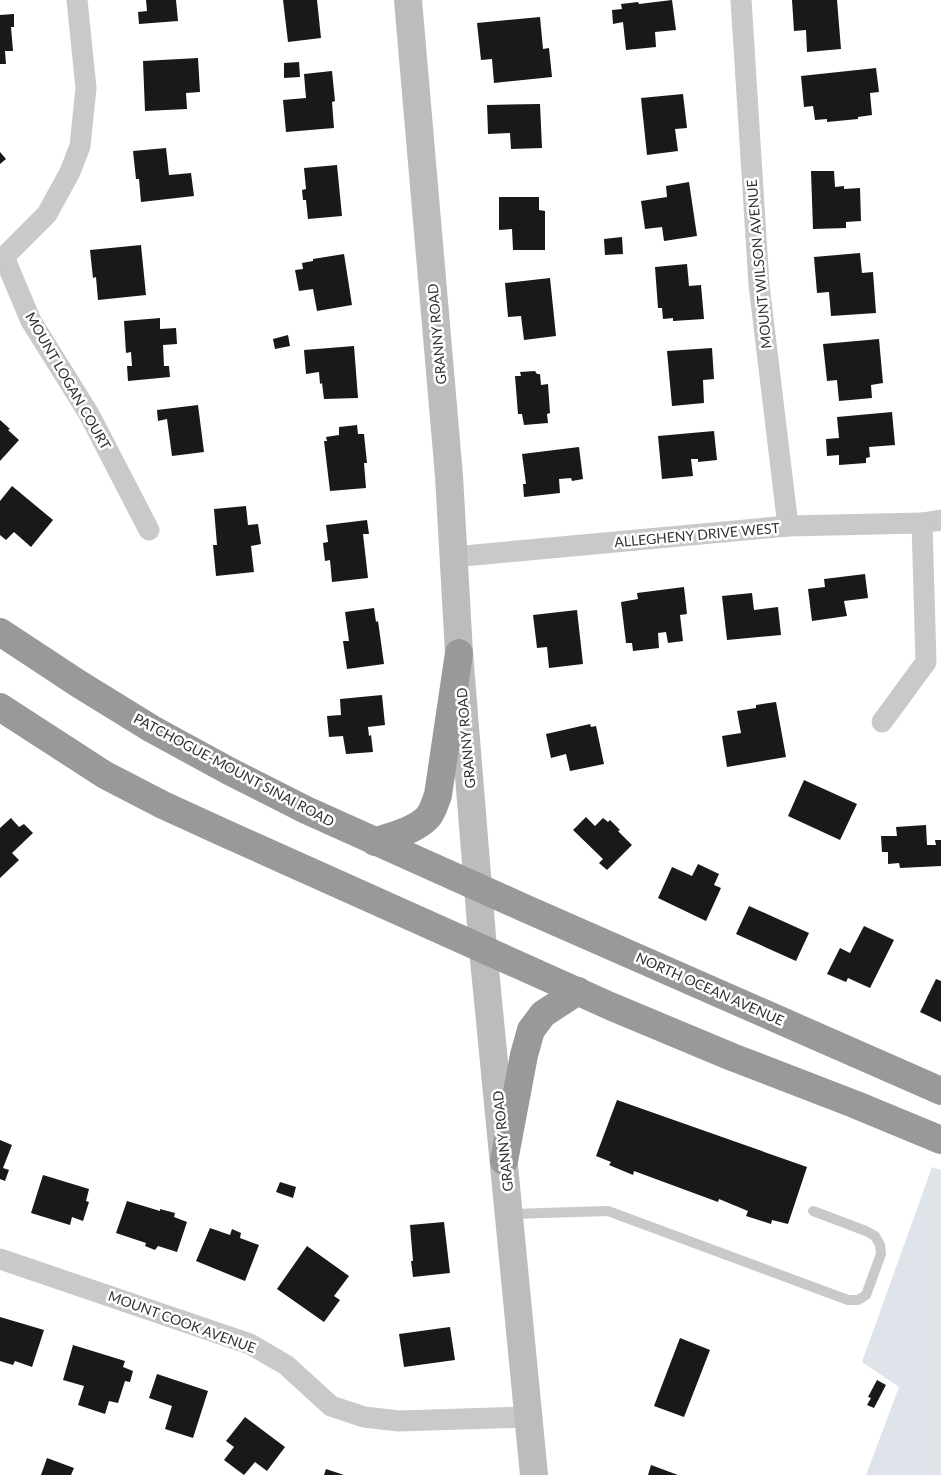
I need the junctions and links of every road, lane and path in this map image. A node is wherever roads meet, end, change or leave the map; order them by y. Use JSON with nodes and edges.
{"nodes":[{"id":1,"x":77,"y":0,"type":"edge"},
{"id":2,"x":408,"y":0,"type":"edge"},
{"id":3,"x":741,"y":0,"type":"edge"},
{"id":4,"x":2,"y":258,"type":"edge"},
{"id":5,"x":931,"y":522,"type":"edge"},
{"id":6,"x":788,"y":526,"type":"junction"},
{"id":7,"x":148,"y":530,"type":"dead end"},
{"id":8,"x":454,"y":556,"type":"junction"},
{"id":9,"x":0,"y":632,"type":"edge"},
{"id":10,"x":459,"y":652,"type":"junction"},
{"id":11,"x":0,"y":707,"type":"edge"},
{"id":12,"x":882,"y":722,"type":"dead end"},
{"id":13,"x":375,"y":842,"type":"junction"},
{"id":14,"x":478,"y":887,"type":"junction"},
{"id":15,"x":483,"y":949,"type":"junction"},
{"id":16,"x":578,"y":991,"type":"junction"},
{"id":17,"x":941,"y":1091,"type":"edge"},
{"id":18,"x":941,"y":1140,"type":"edge"},
{"id":19,"x":504,"y":1162,"type":"junction"},
{"id":20,"x":812,"y":1211,"type":"dead end"},
{"id":21,"x":510,"y":1214,"type":"junction"},
{"id":22,"x":0,"y":1259,"type":"edge"},
{"id":23,"x":528,"y":1417,"type":"junction"},
{"id":24,"x":534,"y":1475,"type":"edge"}],
"edges":[{"from":1,"to":4,"type":"street"},
{"from":2,"to":8,"type":"street","name":"GRANNY ROAD"},
{"from":3,"to":6,"type":"street","name":"MOUNT WILSON AVENUE"},
{"from":4,"to":7,"type":"street","name":"MOUNT LOGAN COURT"},
{"from":5,"to":6,"type":"street","name":"ALLEGHENY DRIVE WEST"},
{"from":5,"to":12,"type":"street"},
{"from":6,"to":8,"type":"street","name":"ALLEGHENY DRIVE WEST"},
{"from":8,"to":10,"type":"street","name":"GRANNY ROAD"},
{"from":9,"to":13,"type":"highway","name":"PATCHOGUE-MOUNT SINAI ROAD"},
{"from":10,"to":13,"type":"highway"},
{"from":10,"to":14,"type":"street","name":"GRANNY ROAD"},
{"from":11,"to":15,"type":"highway"},
{"from":13,"to":14,"type":"highway","name":"PATCHOGUE-MOUNT SINAI ROAD"},
{"from":14,"to":15,"type":"street","name":"GRANNY ROAD"},
{"from":14,"to":17,"type":"highway","name":"NORTH OCEAN AVENUE"},
{"from":15,"to":16,"type":"highway"},
{"from":15,"to":19,"type":"street","name":"GRANNY ROAD"},
{"from":16,"to":18,"type":"highway"},
{"from":16,"to":19,"type":"highway"},
{"from":19,"to":21,"type":"street","name":"GRANNY ROAD"},
{"from":20,"to":21,"type":"lane"},
{"from":21,"to":23,"type":"street","name":"GRANNY ROAD"},
{"from":22,"to":23,"type":"street","name":"MOUNT COOK AVENUE"},
{"from":23,"to":24,"type":"street","name":"GRANNY ROAD"}]}
